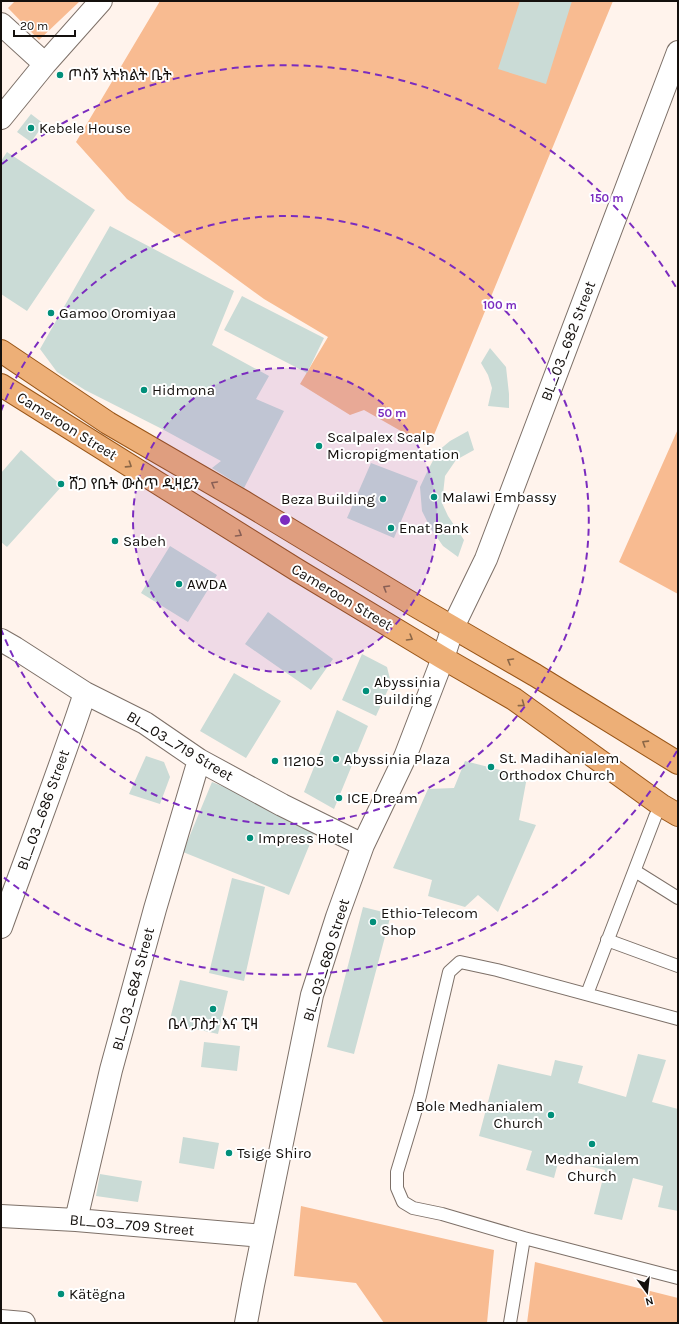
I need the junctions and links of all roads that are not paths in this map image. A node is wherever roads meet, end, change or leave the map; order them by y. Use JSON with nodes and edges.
{"nodes":[{"id":1,"x":101,"y":1,"type":"edge"},
{"id":2,"x":1,"y":24,"type":"edge"},
{"id":3,"x":678,"y":52,"type":"edge"},
{"id":4,"x":45,"y":64,"type":"junction"},
{"id":5,"x":1,"y":118,"type":"edge"},
{"id":6,"x":1,"y":351,"type":"edge"},
{"id":7,"x":1,"y":385,"type":"edge"},
{"id":8,"x":453,"y":628,"type":"junction"},
{"id":9,"x":1,"y":640,"type":"edge"},
{"id":10,"x":443,"y":658,"type":"junction"},
{"id":11,"x":85,"y":693,"type":"junction"},
{"id":12,"x":199,"y":760,"type":"junction"},
{"id":13,"x":678,"y":763,"type":"edge"},
{"id":14,"x":669,"y":810,"type":"edge"},
{"id":15,"x":363,"y":845,"type":"junction"},
{"id":16,"x":635,"y":870,"type":"junction"},
{"id":17,"x":678,"y":898,"type":"edge"},
{"id":18,"x":1,"y":927,"type":"edge"},
{"id":19,"x":607,"y":940,"type":"junction"},
{"id":20,"x":678,"y":966,"type":"edge"},
{"id":21,"x":587,"y":994,"type":"junction"},
{"id":22,"x":678,"y":1019,"type":"edge"},
{"id":23,"x":1,"y":1216,"type":"edge"},
{"id":24,"x":76,"y":1220,"type":"junction"},
{"id":25,"x":263,"y":1236,"type":"junction"},
{"id":26,"x":524,"y":1238,"type":"junction"},
{"id":27,"x":678,"y":1278,"type":"edge"},
{"id":28,"x":1,"y":1321,"type":"edge"},
{"id":29,"x":19,"y":1323,"type":"edge"},
{"id":30,"x":24,"y":1323,"type":"edge"},
{"id":31,"x":246,"y":1323,"type":"edge"},
{"id":32,"x":510,"y":1323,"type":"edge"}],
"edges":[{"from":1,"to":4,"type":"street"},
{"from":2,"to":4,"type":"street"},
{"from":3,"to":8,"type":"street","name":"BL_03_682 Street"},
{"from":4,"to":5,"type":"street"},
{"from":8,"to":6,"type":"main road","name":"Cameroon Street","one_way":true},
{"from":7,"to":10,"type":"main road","name":"Cameroon Street","one_way":true},
{"from":8,"to":10,"type":"street","name":"BL_03_682 Street"},
{"from":13,"to":8,"type":"main road","name":"Cameroon Street","one_way":true},
{"from":9,"to":11,"type":"street","name":"BL_03_719 Street"},
{"from":10,"to":14,"type":"main road","name":"Cameroon Street","one_way":true},
{"from":10,"to":15,"type":"street","name":"BL_03_680 Street"},
{"from":11,"to":12,"type":"street","name":"BL_03_719 Street"},
{"from":11,"to":18,"type":"street","name":"BL_03_686 Street"},
{"from":12,"to":15,"type":"street","name":"BL_03_719 Street"},
{"from":12,"to":24,"type":"street","name":"BL_03_684 Street"},
{"from":14,"to":16,"type":"lane"},
{"from":15,"to":25,"type":"street","name":"BL_03_680 Street"},
{"from":16,"to":17,"type":"lane"},
{"from":16,"to":19,"type":"lane"},
{"from":19,"to":20,"type":"lane"},
{"from":19,"to":21,"type":"lane"},
{"from":21,"to":22,"type":"lane"},
{"from":21,"to":26,"type":"lane"},
{"from":23,"to":24,"type":"street","name":"BL_03_709 Street"},
{"from":24,"to":25,"type":"street","name":"BL_03_709 Street"},
{"from":25,"to":31,"type":"street","name":"BL_03_680 Street"},
{"from":26,"to":27,"type":"lane"},
{"from":26,"to":32,"type":"lane"},
{"from":28,"to":29,"type":"street"},
{"from":29,"to":30,"type":"street"}]}
